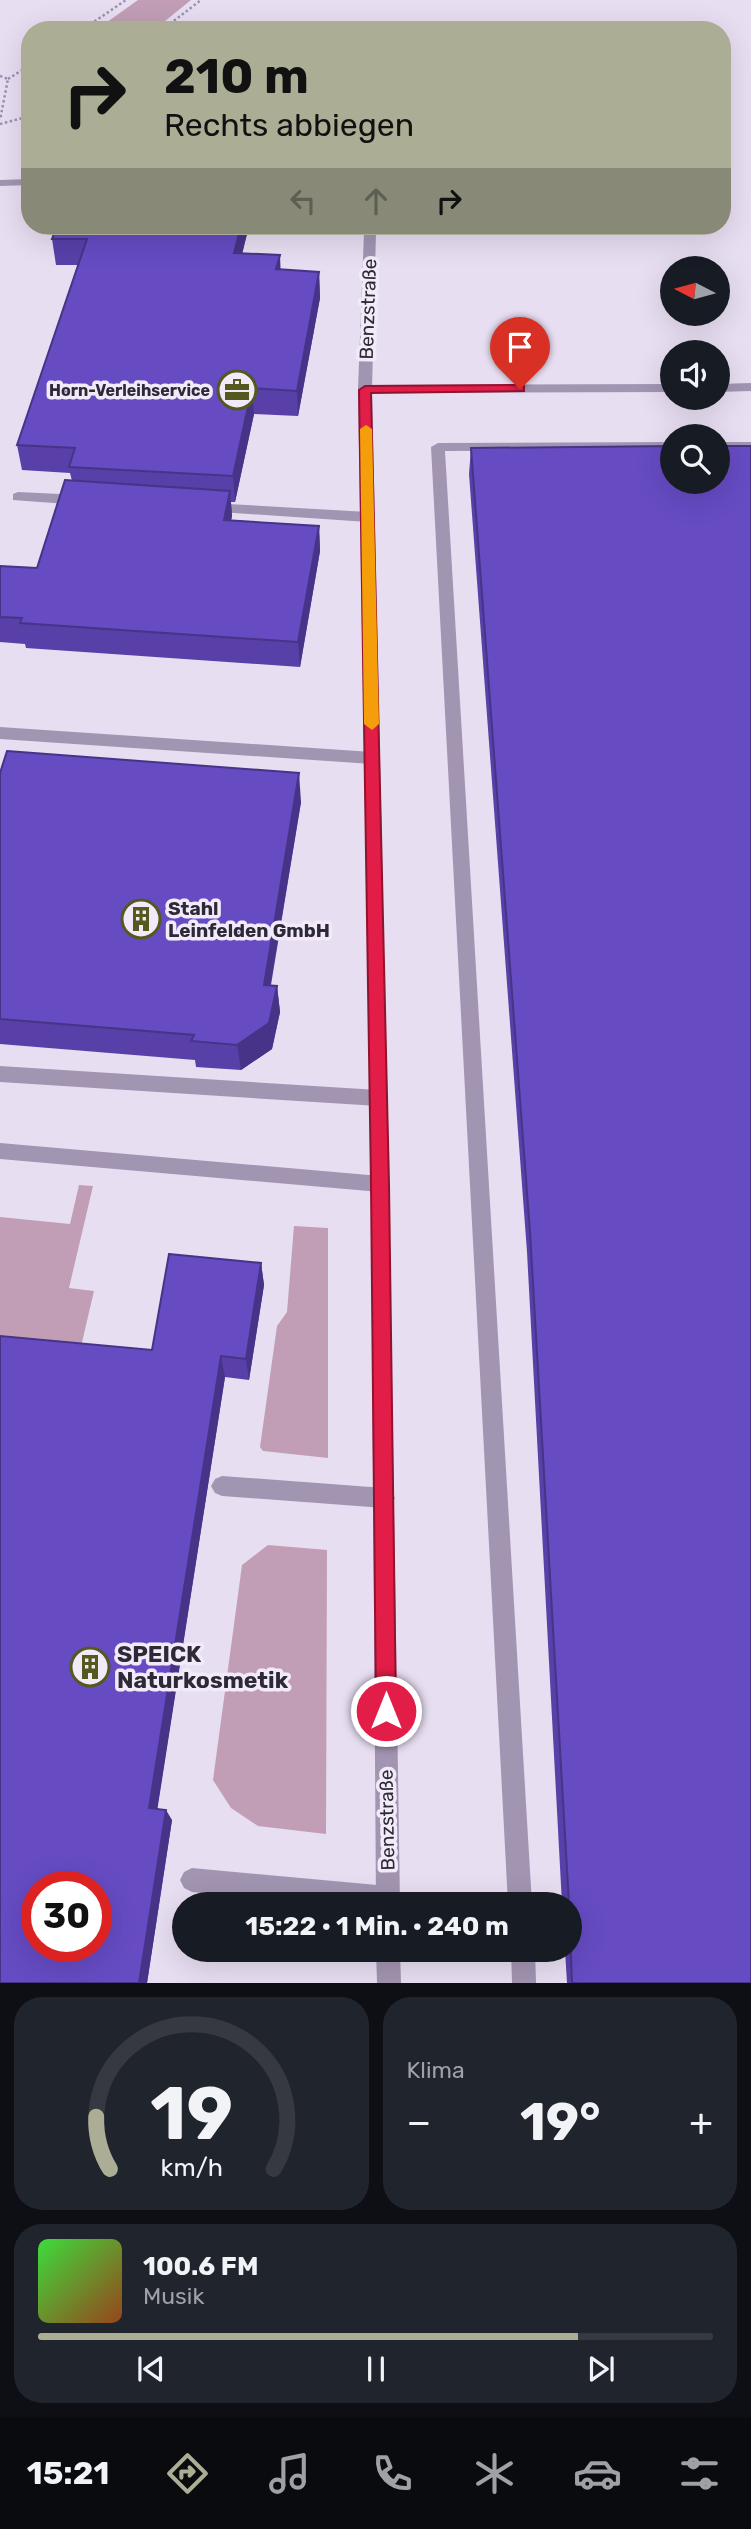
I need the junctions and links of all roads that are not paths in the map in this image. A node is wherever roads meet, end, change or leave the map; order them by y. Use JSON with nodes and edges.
{"nodes":[{"id":1,"x":21,"y":182,"type":"edge"},
{"id":2,"x":0,"y":183,"type":"edge"},
{"id":3,"x":370,"y":235,"type":"edge"},
{"id":4,"x":751,"y":387,"type":"edge"},
{"id":5,"x":660,"y":388,"type":"edge"},
{"id":6,"x":730,"y":388,"type":"edge"},
{"id":7,"x":365,"y":390,"type":"junction"},
{"id":8,"x":660,"y":446,"type":"edge"},
{"id":9,"x":730,"y":446,"type":"edge"},
{"id":10,"x":751,"y":446,"type":"edge"},
{"id":11,"x":18,"y":497,"type":"dead end"},
{"id":12,"x":101,"y":502,"type":"edge"},
{"id":13,"x":197,"y":507,"type":"edge"},
{"id":14,"x":368,"y":517,"type":"junction"},
{"id":15,"x":0,"y":733,"type":"edge"},
{"id":16,"x":372,"y":758,"type":"junction"},
{"id":17,"x":0,"y":1074,"type":"edge"},
{"id":18,"x":378,"y":1098,"type":"junction"},
{"id":19,"x":0,"y":1151,"type":"edge"},
{"id":20,"x":380,"y":1184,"type":"junction"},
{"id":21,"x":222,"y":1486,"type":"dead end"},
{"id":22,"x":384,"y":1497,"type":"junction"},
{"id":23,"x":192,"y":1880,"type":"dead end"},
{"id":24,"x":304,"y":1892,"type":"edge"},
{"id":25,"x":388,"y":1892,"type":"edge"},
{"id":26,"x":519,"y":1892,"type":"edge"},
{"id":27,"x":388,"y":1962,"type":"edge"},
{"id":28,"x":523,"y":1962,"type":"edge"},
{"id":29,"x":389,"y":1983,"type":"edge"},
{"id":30,"x":524,"y":1983,"type":"edge"}],
"edges":[{"from":1,"to":2,"type":"street"},
{"from":3,"to":7,"type":"street","name":"Benzstraße"},
{"from":4,"to":6,"type":"street"},
{"from":5,"to":7,"type":"street"},
{"from":7,"to":14,"type":"street","name":"Benzstraße"},
{"from":8,"to":26,"type":"street"},
{"from":9,"to":10,"type":"street"},
{"from":11,"to":12,"type":"street"},
{"from":13,"to":14,"type":"street"},
{"from":14,"to":16,"type":"street","name":"Benzstraße"},
{"from":15,"to":16,"type":"street"},
{"from":16,"to":18,"type":"street","name":"Benzstraße"},
{"from":17,"to":18,"type":"street"},
{"from":18,"to":20,"type":"street","name":"Benzstraße"},
{"from":19,"to":20,"type":"street"},
{"from":20,"to":22,"type":"street","name":"Benzstraße"},
{"from":21,"to":22,"type":"street"},
{"from":22,"to":25,"type":"street","name":"Benzstraße"},
{"from":23,"to":24,"type":"street"},
{"from":27,"to":29,"type":"street"},
{"from":28,"to":30,"type":"street"}]}
